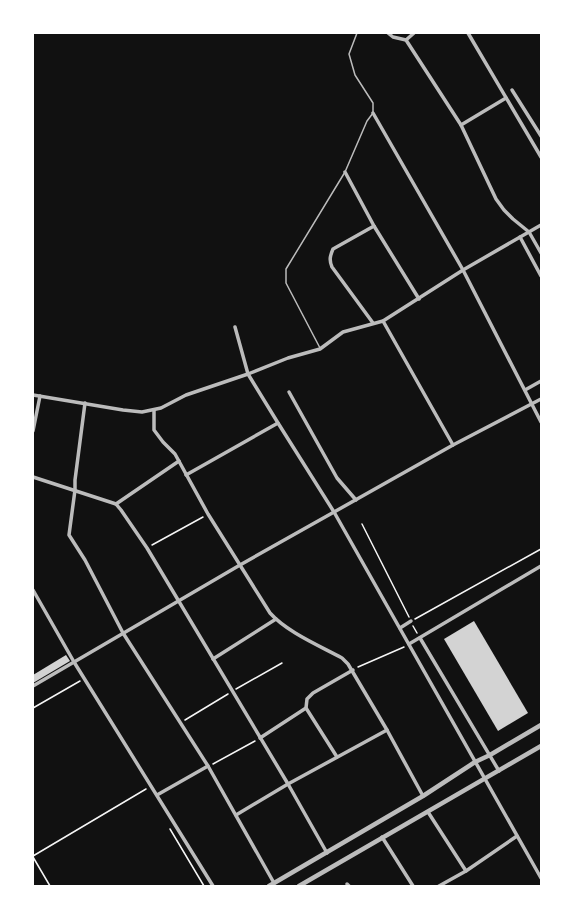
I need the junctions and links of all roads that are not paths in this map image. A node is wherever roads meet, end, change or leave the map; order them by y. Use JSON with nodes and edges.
{"nodes":[{"id":1,"x":357,"y":33,"type":"edge"},
{"id":2,"x":388,"y":33,"type":"edge"},
{"id":3,"x":414,"y":33,"type":"edge"},
{"id":4,"x":468,"y":33,"type":"edge"},
{"id":5,"x":406,"y":40,"type":"junction"},
{"id":6,"x":512,"y":90,"type":"dead end"},
{"id":7,"x":506,"y":98,"type":"junction"},
{"id":8,"x":372,"y":113,"type":"junction"},
{"id":9,"x":460,"y":125,"type":"junction"},
{"id":10,"x":541,"y":136,"type":"edge"},
{"id":11,"x":541,"y":157,"type":"edge"},
{"id":12,"x":345,"y":172,"type":"junction"},
{"id":13,"x":541,"y":225,"type":"edge"},
{"id":14,"x":374,"y":226,"type":"junction"},
{"id":15,"x":529,"y":232,"type":"junction"},
{"id":16,"x":520,"y":237,"type":"junction"},
{"id":17,"x":541,"y":253,"type":"edge"},
{"id":18,"x":463,"y":270,"type":"junction"},
{"id":19,"x":541,"y":276,"type":"edge"},
{"id":20,"x":419,"y":300,"type":"junction"},
{"id":21,"x":383,"y":321,"type":"junction"},
{"id":22,"x":373,"y":323,"type":"junction"},
{"id":23,"x":235,"y":327,"type":"dead end"},
{"id":24,"x":320,"y":349,"type":"junction"},
{"id":25,"x":248,"y":374,"type":"junction"},
{"id":26,"x":541,"y":381,"type":"edge"},
{"id":27,"x":525,"y":390,"type":"junction"},
{"id":28,"x":289,"y":392,"type":"dead end"},
{"id":29,"x":33,"y":394,"type":"edge"},
{"id":30,"x":40,"y":396,"type":"junction"},
{"id":31,"x":540,"y":400,"type":"edge"},
{"id":32,"x":85,"y":402,"type":"junction"},
{"id":33,"x":531,"y":404,"type":"junction"},
{"id":34,"x":541,"y":405,"type":"edge"},
{"id":35,"x":154,"y":410,"type":"junction"},
{"id":36,"x":541,"y":422,"type":"edge"},
{"id":37,"x":278,"y":423,"type":"junction"},
{"id":38,"x":33,"y":431,"type":"edge"},
{"id":39,"x":453,"y":445,"type":"junction"},
{"id":40,"x":179,"y":461,"type":"junction"},
{"id":41,"x":186,"y":475,"type":"junction"},
{"id":42,"x":33,"y":477,"type":"edge"},
{"id":43,"x":75,"y":490,"type":"junction"},
{"id":44,"x":356,"y":500,"type":"junction"},
{"id":45,"x":116,"y":504,"type":"junction"},
{"id":46,"x":334,"y":512,"type":"junction"},
{"id":47,"x":240,"y":565,"type":"junction"},
{"id":48,"x":541,"y":566,"type":"edge"},
{"id":49,"x":33,"y":590,"type":"edge"},
{"id":50,"x":179,"y":602,"type":"junction"},
{"id":51,"x":276,"y":619,"type":"junction"},
{"id":52,"x":411,"y":622,"type":"road end"},
{"id":53,"x":400,"y":628,"type":"junction"},
{"id":54,"x":124,"y":633,"type":"junction"},
{"id":55,"x":420,"y":638,"type":"junction"},
{"id":56,"x":409,"y":644,"type":"junction"},
{"id":57,"x":213,"y":659,"type":"junction"},
{"id":58,"x":74,"y":662,"type":"junction"},
{"id":59,"x":353,"y":670,"type":"junction"},
{"id":60,"x":33,"y":686,"type":"edge"},
{"id":61,"x":306,"y":708,"type":"junction"},
{"id":62,"x":541,"y":725,"type":"edge"},
{"id":63,"x":387,"y":730,"type":"junction"},
{"id":64,"x":260,"y":738,"type":"junction"},
{"id":65,"x":541,"y":746,"type":"edge"},
{"id":66,"x":490,"y":755,"type":"junction"},
{"id":67,"x":337,"y":757,"type":"junction"},
{"id":68,"x":475,"y":762,"type":"junction"},
{"id":69,"x":208,"y":766,"type":"junction"},
{"id":70,"x":499,"y":770,"type":"junction"},
{"id":71,"x":484,"y":778,"type":"junction"},
{"id":72,"x":288,"y":784,"type":"junction"},
{"id":73,"x":157,"y":795,"type":"junction"},
{"id":74,"x":422,"y":796,"type":"junction"},
{"id":75,"x":428,"y":812,"type":"junction"},
{"id":76,"x":236,"y":815,"type":"junction"},
{"id":77,"x":517,"y":836,"type":"junction"},
{"id":78,"x":382,"y":837,"type":"junction"},
{"id":79,"x":327,"y":853,"type":"junction"},
{"id":80,"x":466,"y":871,"type":"junction"},
{"id":81,"x":541,"y":878,"type":"edge"},
{"id":82,"x":274,"y":883,"type":"junction"},
{"id":83,"x":213,"y":886,"type":"edge"},
{"id":84,"x":269,"y":886,"type":"edge"},
{"id":85,"x":299,"y":886,"type":"edge"},
{"id":86,"x":413,"y":886,"type":"edge"},
{"id":87,"x":439,"y":886,"type":"edge"}],
"edges":[{"from":1,"to":8,"type":"lane"},
{"from":2,"to":5,"type":"street"},
{"from":3,"to":5,"type":"street"},
{"from":4,"to":7,"type":"street"},
{"from":5,"to":9,"type":"street"},
{"from":6,"to":10,"type":"street"},
{"from":7,"to":9,"type":"street"},
{"from":7,"to":11,"type":"street"},
{"from":8,"to":12,"type":"lane"},
{"from":8,"to":18,"type":"street"},
{"from":9,"to":15,"type":"street"},
{"from":12,"to":14,"type":"street"},
{"from":12,"to":24,"type":"lane"},
{"from":13,"to":15,"type":"street"},
{"from":14,"to":20,"type":"street"},
{"from":14,"to":22,"type":"street"},
{"from":15,"to":16,"type":"street"},
{"from":15,"to":17,"type":"street"},
{"from":16,"to":18,"type":"street"},
{"from":16,"to":19,"type":"street"},
{"from":18,"to":20,"type":"street"},
{"from":18,"to":27,"type":"street"},
{"from":20,"to":21,"type":"street"},
{"from":21,"to":22,"type":"street"},
{"from":21,"to":39,"type":"street"},
{"from":22,"to":24,"type":"street"},
{"from":23,"to":25,"type":"street"},
{"from":24,"to":25,"type":"street"},
{"from":25,"to":35,"type":"street"},
{"from":25,"to":37,"type":"street"},
{"from":26,"to":27,"type":"street"},
{"from":27,"to":33,"type":"street"},
{"from":28,"to":44,"type":"street"},
{"from":29,"to":30,"type":"street"},
{"from":30,"to":32,"type":"street"},
{"from":30,"to":38,"type":"street"},
{"from":31,"to":33,"type":"street"},
{"from":31,"to":34,"type":"street"},
{"from":32,"to":35,"type":"street"},
{"from":32,"to":43,"type":"street"},
{"from":33,"to":36,"type":"street"},
{"from":33,"to":39,"type":"street"},
{"from":35,"to":40,"type":"street"},
{"from":37,"to":41,"type":"street"},
{"from":37,"to":46,"type":"street"},
{"from":39,"to":44,"type":"street"},
{"from":40,"to":41,"type":"street"},
{"from":40,"to":45,"type":"street"},
{"from":41,"to":47,"type":"street"},
{"from":42,"to":43,"type":"street"},
{"from":43,"to":45,"type":"street"},
{"from":43,"to":54,"type":"street"},
{"from":44,"to":46,"type":"street"},
{"from":45,"to":50,"type":"street"},
{"from":46,"to":47,"type":"street"},
{"from":46,"to":53,"type":"street"},
{"from":47,"to":50,"type":"street"},
{"from":47,"to":51,"type":"street"},
{"from":48,"to":55,"type":"street"},
{"from":49,"to":58,"type":"street"},
{"from":50,"to":54,"type":"street"},
{"from":50,"to":57,"type":"street"},
{"from":51,"to":57,"type":"street"},
{"from":51,"to":59,"type":"street"},
{"from":52,"to":53,"type":"street"},
{"from":53,"to":56,"type":"street"},
{"from":54,"to":58,"type":"street"},
{"from":54,"to":69,"type":"street"},
{"from":55,"to":56,"type":"street"},
{"from":55,"to":66,"type":"street"},
{"from":56,"to":68,"type":"street"},
{"from":57,"to":64,"type":"street"},
{"from":58,"to":60,"type":"street"},
{"from":58,"to":73,"type":"street"},
{"from":59,"to":61,"type":"street"},
{"from":59,"to":63,"type":"street"},
{"from":61,"to":64,"type":"street"},
{"from":61,"to":67,"type":"street"},
{"from":62,"to":66,"type":"street"},
{"from":63,"to":67,"type":"street"},
{"from":63,"to":74,"type":"street"},
{"from":64,"to":72,"type":"street"},
{"from":65,"to":70,"type":"street"},
{"from":66,"to":68,"type":"street"},
{"from":66,"to":70,"type":"street"},
{"from":67,"to":72,"type":"street"},
{"from":68,"to":71,"type":"street"},
{"from":68,"to":74,"type":"street"},
{"from":69,"to":73,"type":"street"},
{"from":69,"to":76,"type":"street"},
{"from":70,"to":71,"type":"street"},
{"from":71,"to":75,"type":"street"},
{"from":71,"to":77,"type":"street"},
{"from":72,"to":76,"type":"street"},
{"from":72,"to":79,"type":"street"},
{"from":73,"to":83,"type":"street"},
{"from":74,"to":79,"type":"street"},
{"from":75,"to":78,"type":"street"},
{"from":75,"to":80,"type":"street"},
{"from":76,"to":82,"type":"street"},
{"from":77,"to":80,"type":"street"},
{"from":77,"to":81,"type":"street"},
{"from":78,"to":85,"type":"street"},
{"from":78,"to":86,"type":"street"},
{"from":79,"to":82,"type":"street"},
{"from":80,"to":87,"type":"street"},
{"from":82,"to":84,"type":"street"}]}
